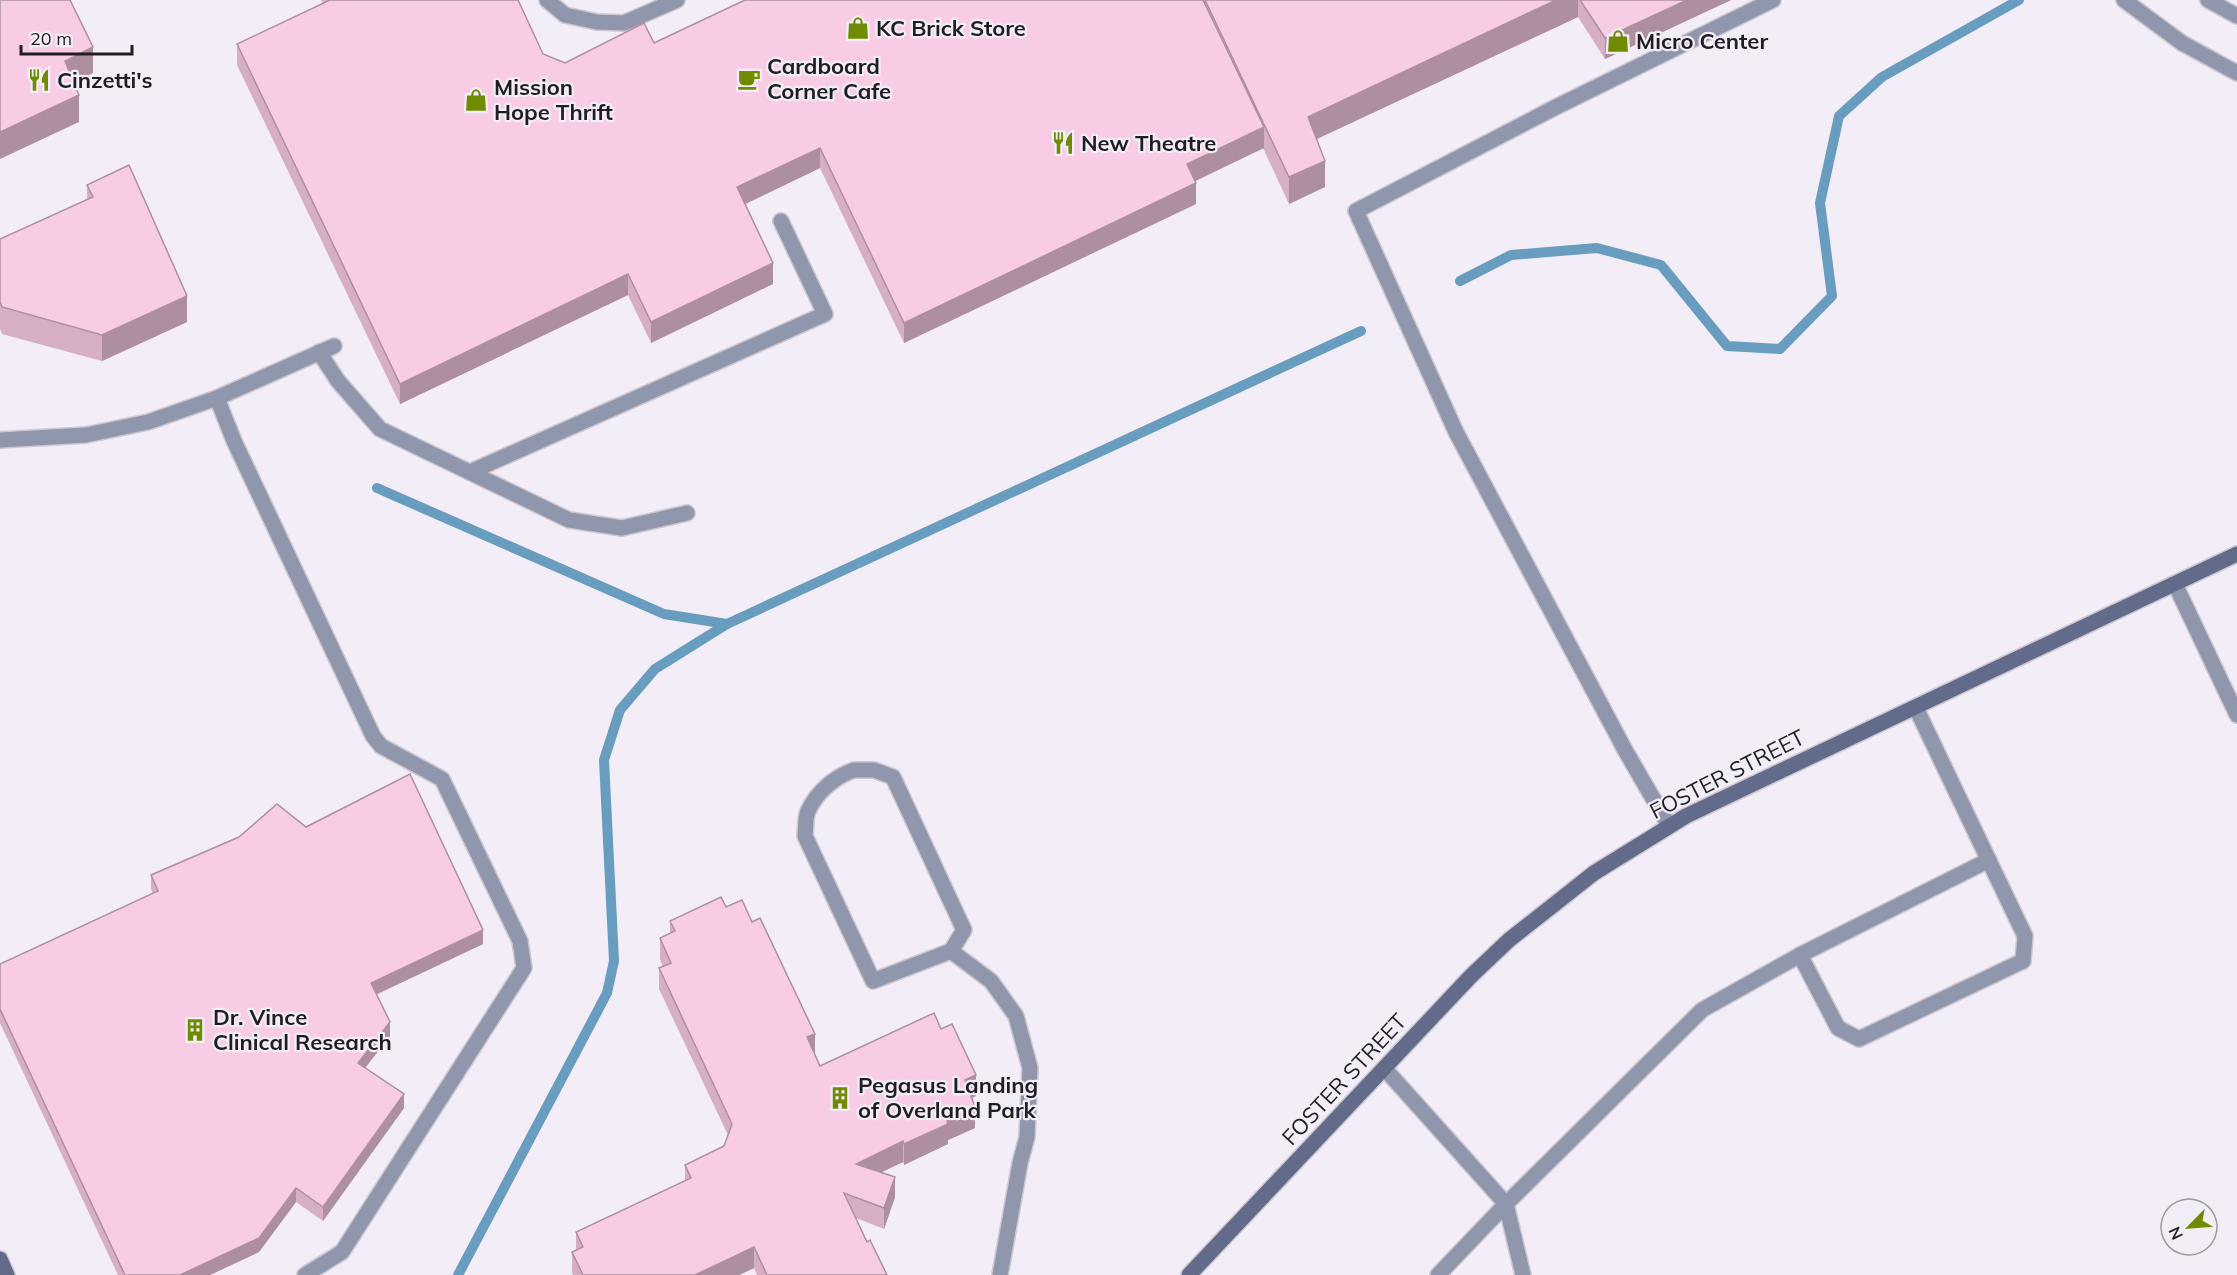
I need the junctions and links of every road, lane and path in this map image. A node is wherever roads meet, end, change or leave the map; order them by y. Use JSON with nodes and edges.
{"nodes":[{"id":1,"x":547,"y":0,"type":"edge"},
{"id":2,"x":677,"y":0,"type":"edge"},
{"id":3,"x":1773,"y":0,"type":"edge"},
{"id":4,"x":2124,"y":0,"type":"edge"},
{"id":5,"x":2208,"y":0,"type":"edge"},
{"id":6,"x":2237,"y":16,"type":"edge"},
{"id":7,"x":2237,"y":74,"type":"edge"},
{"id":8,"x":781,"y":221,"type":"dead end"},
{"id":9,"x":334,"y":346,"type":"dead end"},
{"id":10,"x":319,"y":352,"type":"junction"},
{"id":11,"x":217,"y":398,"type":"junction"},
{"id":12,"x":0,"y":440,"type":"edge"},
{"id":13,"x":470,"y":472,"type":"junction"},
{"id":14,"x":687,"y":513,"type":"dead end"},
{"id":15,"x":2237,"y":554,"type":"edge"},
{"id":16,"x":2175,"y":584,"type":"junction"},
{"id":17,"x":1916,"y":708,"type":"junction"},
{"id":18,"x":2237,"y":715,"type":"edge"},
{"id":19,"x":1669,"y":826,"type":"junction"},
{"id":20,"x":1989,"y":861,"type":"junction"},
{"id":21,"x":951,"y":951,"type":"junction"},
{"id":22,"x":1800,"y":955,"type":"junction"},
{"id":23,"x":1385,"y":1070,"type":"junction"},
{"id":24,"x":1506,"y":1204,"type":"junction"},
{"id":25,"x":0,"y":1259,"type":"edge"},
{"id":26,"x":7,"y":1275,"type":"edge"},
{"id":27,"x":305,"y":1275,"type":"edge"},
{"id":28,"x":1000,"y":1275,"type":"edge"},
{"id":29,"x":1189,"y":1275,"type":"edge"},
{"id":30,"x":1438,"y":1275,"type":"edge"},
{"id":31,"x":1523,"y":1275,"type":"edge"}],
"edges":[{"from":1,"to":2,"type":"street"},
{"from":3,"to":19,"type":"street"},
{"from":4,"to":7,"type":"street"},
{"from":5,"to":6,"type":"street"},
{"from":8,"to":13,"type":"street"},
{"from":9,"to":10,"type":"street"},
{"from":10,"to":11,"type":"street"},
{"from":10,"to":13,"type":"street"},
{"from":11,"to":12,"type":"street"},
{"from":11,"to":27,"type":"street"},
{"from":13,"to":14,"type":"street"},
{"from":15,"to":16,"type":"street","name":"FOSTER STREET"},
{"from":16,"to":17,"type":"street","name":"FOSTER STREET"},
{"from":16,"to":18,"type":"street"},
{"from":17,"to":19,"type":"street","name":"FOSTER STREET"},
{"from":17,"to":20,"type":"street"},
{"from":19,"to":23,"type":"street","name":"FOSTER STREET"},
{"from":20,"to":22,"type":"street"},
{"from":20,"to":22,"type":"street"},
{"from":21,"to":21,"type":"street"},
{"from":21,"to":28,"type":"street"},
{"from":22,"to":24,"type":"street"},
{"from":23,"to":24,"type":"street"},
{"from":23,"to":29,"type":"street","name":"FOSTER STREET"},
{"from":24,"to":30,"type":"street"},
{"from":24,"to":31,"type":"street"},
{"from":25,"to":26,"type":"street"}]}
